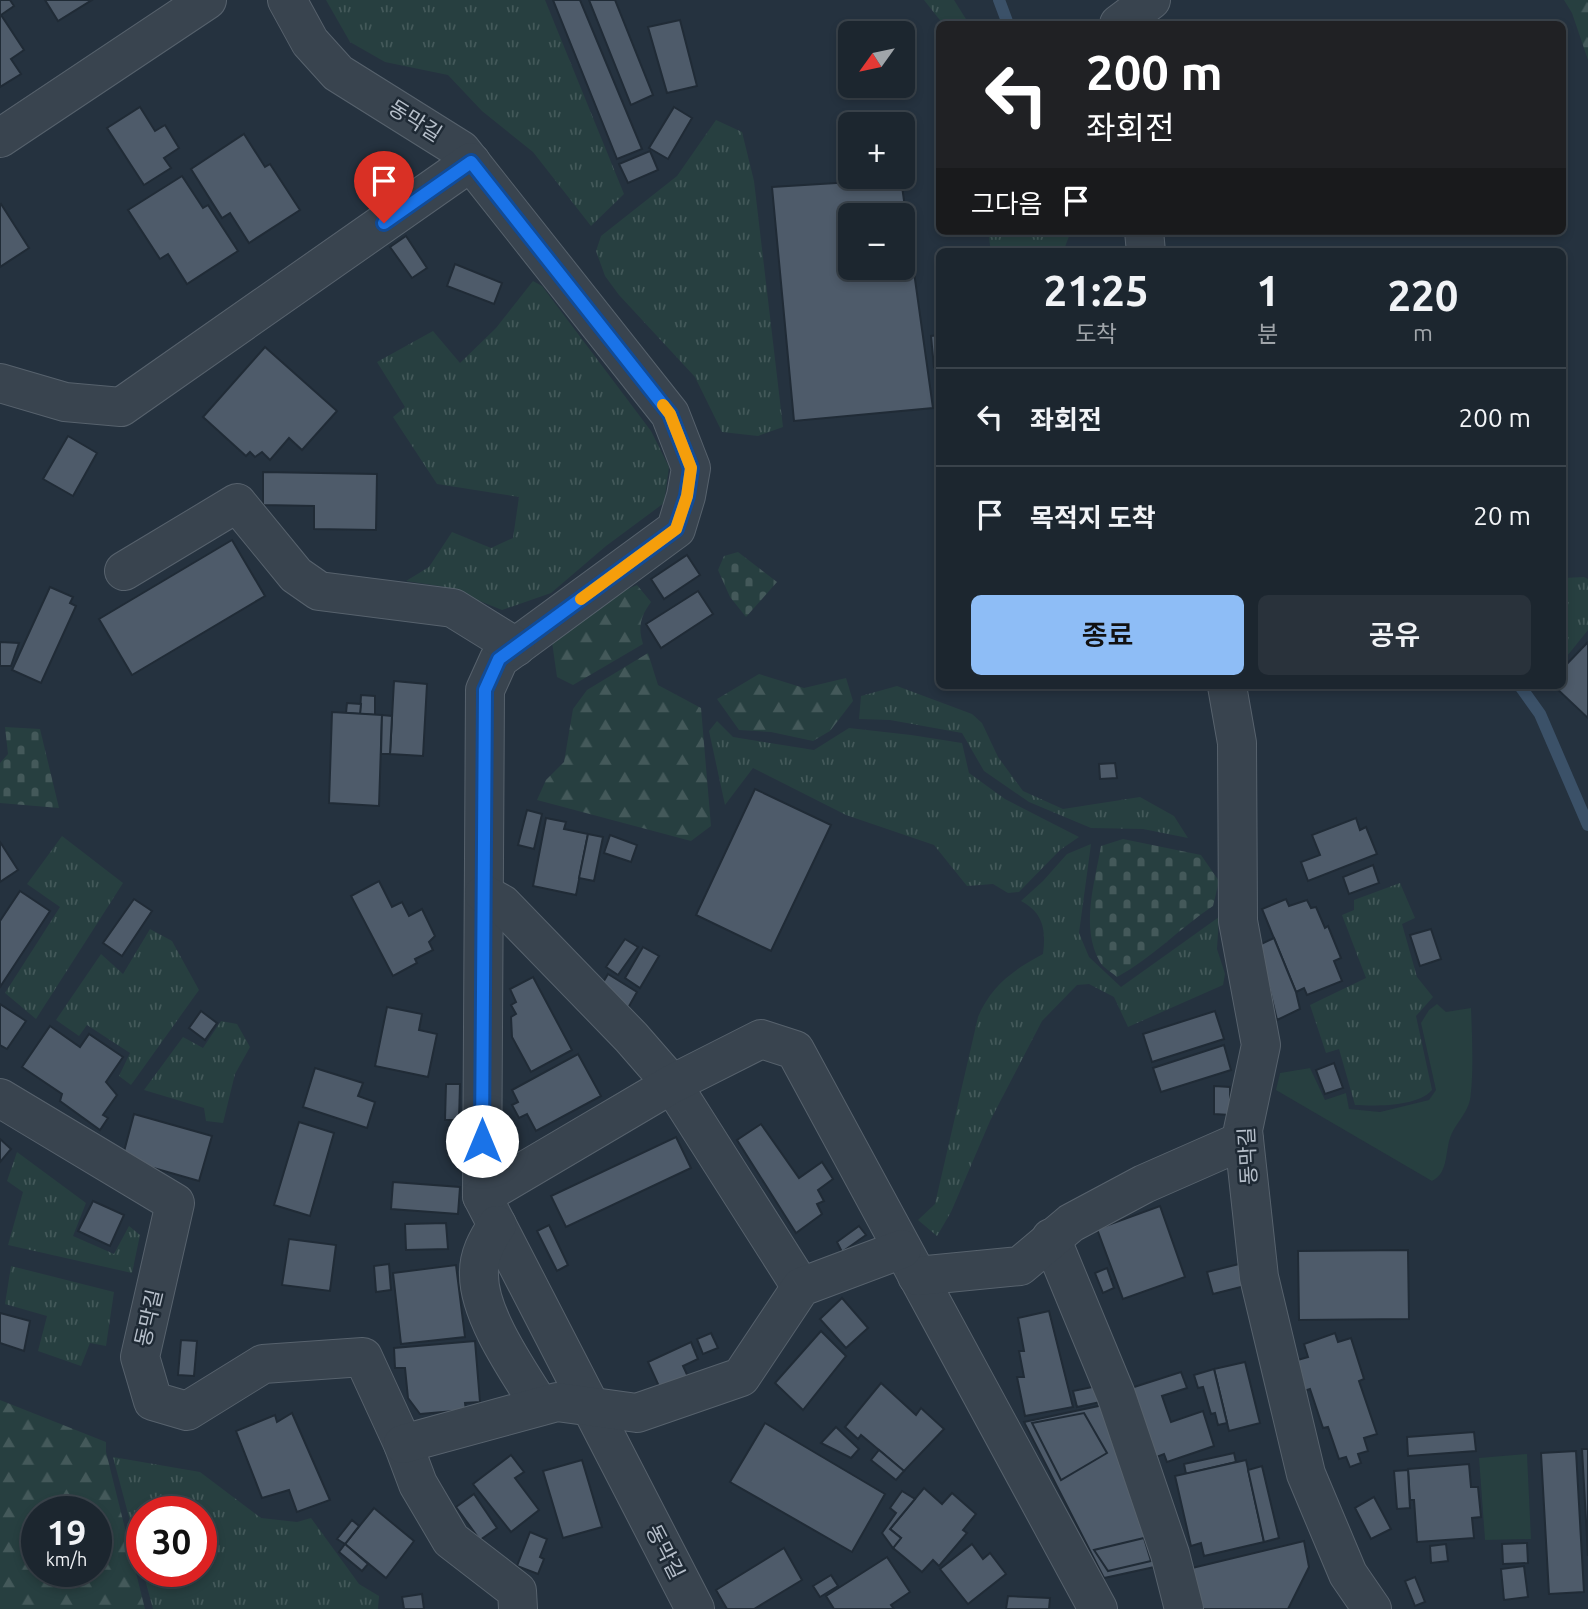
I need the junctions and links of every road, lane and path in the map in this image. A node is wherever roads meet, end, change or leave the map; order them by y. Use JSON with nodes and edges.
{"nodes":[{"id":1,"x":207,"y":0,"type":"edge"},
{"id":2,"x":287,"y":0,"type":"edge"},
{"id":3,"x":1151,"y":0,"type":"edge"},
{"id":4,"x":1123,"y":21,"type":"edge"},
{"id":5,"x":0,"y":138,"type":"edge"},
{"id":6,"x":471,"y":162,"type":"junction"},
{"id":7,"x":0,"y":383,"type":"edge"},
{"id":8,"x":124,"y":570,"type":"dead end"},
{"id":9,"x":516,"y":647,"type":"junction"},
{"id":10,"x":1228,"y":689,"type":"edge"},
{"id":11,"x":484,"y":894,"type":"junction"},
{"id":12,"x":672,"y":1084,"type":"junction"},
{"id":13,"x":0,"y":1098,"type":"edge"},
{"id":14,"x":1244,"y":1140,"type":"junction"},
{"id":15,"x":489,"y":1210,"type":"junction"},
{"id":16,"x":1051,"y":1238,"type":"junction"},
{"id":17,"x":909,"y":1263,"type":"junction"},
{"id":18,"x":801,"y":1287,"type":"junction"},
{"id":19,"x":563,"y":1405,"type":"junction"},
{"id":20,"x":403,"y":1444,"type":"junction"},
{"id":21,"x":518,"y":1609,"type":"edge"},
{"id":22,"x":695,"y":1609,"type":"edge"},
{"id":23,"x":1098,"y":1609,"type":"edge"},
{"id":24,"x":1184,"y":1609,"type":"edge"},
{"id":25,"x":1372,"y":1609,"type":"edge"}],
"edges":[{"from":1,"to":5,"type":"street"},
{"from":2,"to":6,"type":"street","name":"동막길"},
{"from":3,"to":4,"type":"street"},
{"from":6,"to":7,"type":"street"},
{"from":6,"to":9,"type":"street","name":"동막길"},
{"from":8,"to":9,"type":"street"},
{"from":9,"to":11,"type":"street","name":"동막길"},
{"from":10,"to":14,"type":"street","name":"동막길"},
{"from":11,"to":12,"type":"street"},
{"from":11,"to":15,"type":"street","name":"동막길"},
{"from":12,"to":15,"type":"street"},
{"from":12,"to":17,"type":"street"},
{"from":12,"to":18,"type":"street"},
{"from":13,"to":20,"type":"street","name":"동막길"},
{"from":14,"to":16,"type":"street"},
{"from":14,"to":25,"type":"street","name":"동막길"},
{"from":15,"to":19,"type":"street","name":"동막길"},
{"from":15,"to":19,"type":"street"},
{"from":16,"to":17,"type":"street"},
{"from":16,"to":24,"type":"street"},
{"from":17,"to":18,"type":"street"},
{"from":17,"to":23,"type":"street"},
{"from":18,"to":19,"type":"street"},
{"from":19,"to":20,"type":"street"},
{"from":19,"to":22,"type":"street","name":"동막길"},
{"from":20,"to":21,"type":"street","name":"동막길"}]}
